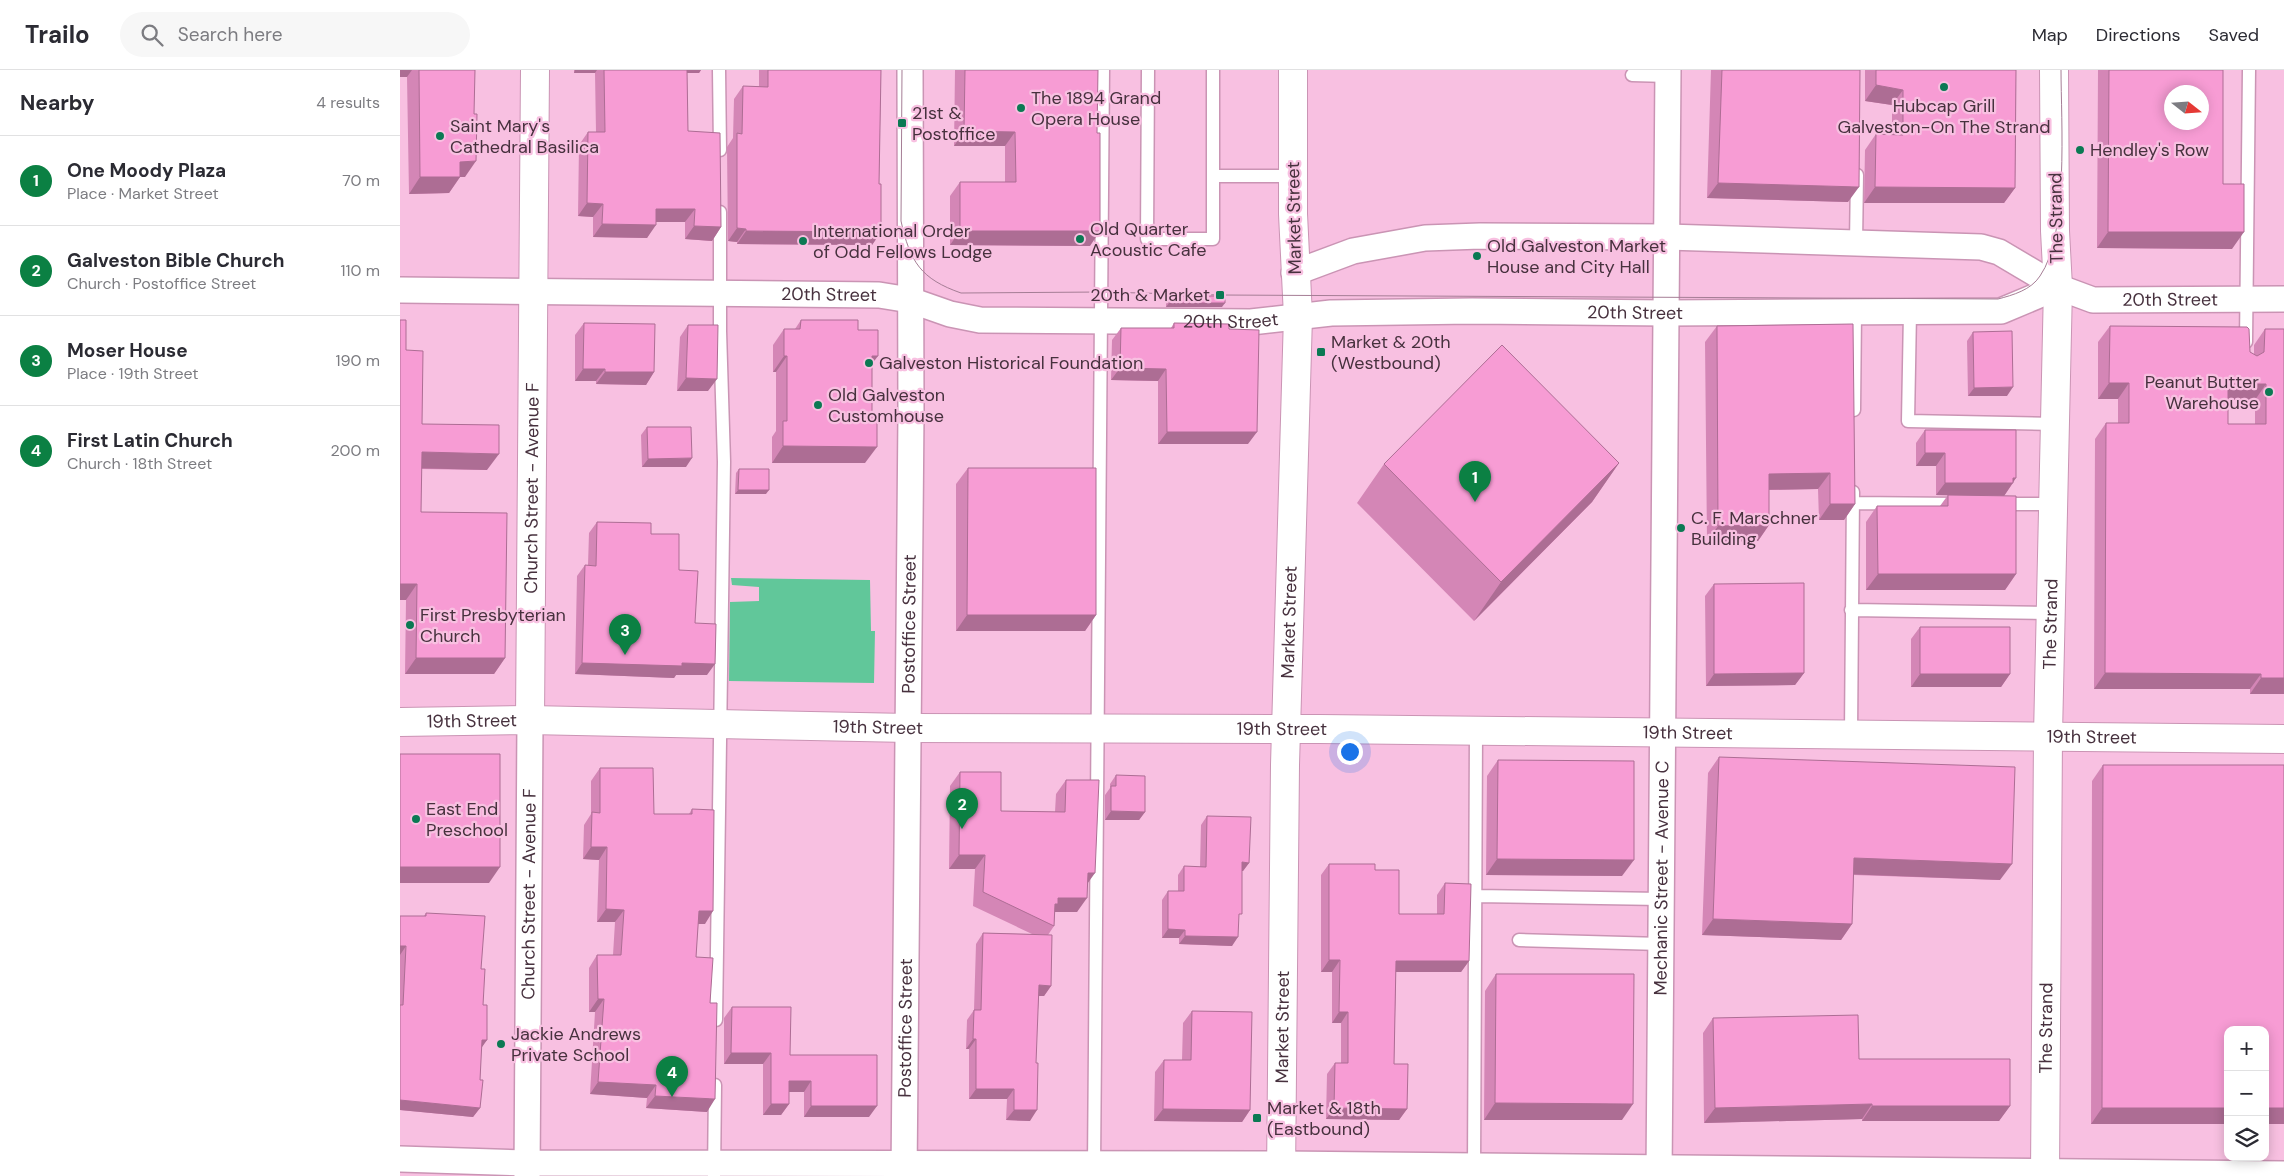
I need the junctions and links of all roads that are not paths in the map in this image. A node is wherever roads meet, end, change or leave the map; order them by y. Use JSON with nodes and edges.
{"nodes":[{"id":1,"x":535,"y":70,"type":"edge"},
{"id":2,"x":719,"y":70,"type":"edge"},
{"id":3,"x":910,"y":70,"type":"edge"},
{"id":4,"x":1103,"y":70,"type":"edge"},
{"id":5,"x":1148,"y":70,"type":"edge"},
{"id":6,"x":1213,"y":70,"type":"edge"},
{"id":7,"x":1293,"y":70,"type":"edge"},
{"id":8,"x":2054,"y":70,"type":"edge"},
{"id":9,"x":2249,"y":70,"type":"edge"},
{"id":10,"x":1668,"y":73,"type":"edge"},
{"id":11,"x":1632,"y":75,"type":"dead end"},
{"id":12,"x":720,"y":158,"type":"edge"},
{"id":13,"x":1857,"y":166,"type":"edge"},
{"id":14,"x":1213,"y":176,"type":"junction"},
{"id":15,"x":1293,"y":176,"type":"junction"},
{"id":16,"x":720,"y":197,"type":"edge"},
{"id":17,"x":1667,"y":237,"type":"junction"},
{"id":18,"x":1856,"y":243,"type":"junction"},
{"id":19,"x":1294,"y":274,"type":"junction"},
{"id":20,"x":2058,"y":287,"type":"junction"},
{"id":21,"x":400,"y":290,"type":"edge"},
{"id":22,"x":533,"y":291,"type":"junction"},
{"id":23,"x":721,"y":295,"type":"junction"},
{"id":24,"x":2247,"y":299,"type":"junction"},
{"id":25,"x":2284,"y":299,"type":"edge"},
{"id":26,"x":910,"y":300,"type":"junction"},
{"id":27,"x":1855,"y":312,"type":"junction"},
{"id":28,"x":1910,"y":312,"type":"junction"},
{"id":29,"x":1666,"y":313,"type":"junction"},
{"id":30,"x":1298,"y":316,"type":"junction"},
{"id":31,"x":1101,"y":321,"type":"junction"},
{"id":32,"x":2246,"y":355,"type":"edge"},
{"id":33,"x":2055,"y":424,"type":"junction"},
{"id":34,"x":1854,"y":427,"type":"edge"},
{"id":35,"x":1853,"y":474,"type":"edge"},
{"id":36,"x":1852,"y":503,"type":"junction"},
{"id":37,"x":1970,"y":504,"type":"edge"},
{"id":38,"x":1989,"y":504,"type":"edge"},
{"id":39,"x":2053,"y":504,"type":"junction"},
{"id":40,"x":1851,"y":610,"type":"junction"},
{"id":41,"x":2050,"y":613,"type":"junction"},
{"id":42,"x":530,"y":720,"type":"junction"},
{"id":43,"x":400,"y":722,"type":"edge"},
{"id":44,"x":721,"y":724,"type":"junction"},
{"id":45,"x":908,"y":728,"type":"junction"},
{"id":46,"x":1099,"y":728,"type":"junction"},
{"id":47,"x":1286,"y":730,"type":"junction"},
{"id":48,"x":1476,"y":732,"type":"junction"},
{"id":49,"x":1662,"y":733,"type":"junction"},
{"id":50,"x":1851,"y":734,"type":"junction"},
{"id":51,"x":2048,"y":735,"type":"junction"},
{"id":52,"x":2284,"y":739,"type":"edge"},
{"id":53,"x":1475,"y":896,"type":"junction"},
{"id":54,"x":1661,"y":899,"type":"junction"},
{"id":55,"x":1519,"y":940,"type":"dead end"},
{"id":56,"x":1661,"y":944,"type":"junction"},
{"id":57,"x":716,"y":1036,"type":"edge"},
{"id":58,"x":715,"y":1075,"type":"edge"},
{"id":59,"x":400,"y":1159,"type":"edge"},
{"id":60,"x":527,"y":1169,"type":"edge"},
{"id":61,"x":904,"y":1169,"type":"edge"},
{"id":62,"x":714,"y":1170,"type":"edge"},
{"id":63,"x":1281,"y":1170,"type":"edge"},
{"id":64,"x":1094,"y":1171,"type":"edge"},
{"id":65,"x":1474,"y":1172,"type":"edge"},
{"id":66,"x":1659,"y":1172,"type":"edge"},
{"id":67,"x":1787,"y":1173,"type":"edge"},
{"id":68,"x":2045,"y":1174,"type":"edge"},
{"id":69,"x":2284,"y":1174,"type":"edge"}],
"edges":[{"from":1,"to":22,"type":"street","name":"Church Street - Avenue F"},
{"from":2,"to":12,"type":"lane"},
{"from":3,"to":26,"type":"street","name":"Postoffice Street"},
{"from":4,"to":31,"type":"lane"},
{"from":5,"to":14,"type":"lane"},
{"from":6,"to":14,"type":"lane"},
{"from":7,"to":15,"type":"street","name":"Market Street"},
{"from":8,"to":20,"type":"street","name":"The Strand"},
{"from":9,"to":24,"type":"lane"},
{"from":10,"to":11,"type":"lane"},
{"from":10,"to":17,"type":"street","name":"Mechanic Street - Avenue C"},
{"from":13,"to":18,"type":"lane"},
{"from":14,"to":15,"type":"lane"},
{"from":15,"to":19,"type":"street","name":"Market Street"},
{"from":16,"to":23,"type":"lane"},
{"from":17,"to":18,"type":"street","name":"20th Street"},
{"from":17,"to":19,"type":"street","name":"20th Street"},
{"from":17,"to":29,"type":"street","name":"Mechanic Street - Avenue C"},
{"from":18,"to":20,"type":"street","name":"20th Street"},
{"from":19,"to":30,"type":"street","name":"Market Street"},
{"from":20,"to":24,"type":"street","name":"20th Street"},
{"from":20,"to":28,"type":"street","name":"20th Street"},
{"from":20,"to":33,"type":"street","name":"The Strand"},
{"from":21,"to":22,"type":"street","name":"20th Street"},
{"from":22,"to":23,"type":"street","name":"20th Street"},
{"from":22,"to":42,"type":"street","name":"Church Street - Avenue F"},
{"from":23,"to":26,"type":"street","name":"20th Street"},
{"from":23,"to":44,"type":"lane"},
{"from":24,"to":25,"type":"street","name":"20th Street"},
{"from":24,"to":32,"type":"lane"},
{"from":26,"to":31,"type":"street","name":"20th Street"},
{"from":26,"to":45,"type":"street","name":"Postoffice Street"},
{"from":27,"to":28,"type":"street","name":"20th Street"},
{"from":27,"to":29,"type":"street","name":"20th Street"},
{"from":27,"to":34,"type":"lane"},
{"from":28,"to":33,"type":"lane"},
{"from":29,"to":30,"type":"street","name":"20th Street"},
{"from":29,"to":49,"type":"street","name":"Mechanic Street - Avenue C"},
{"from":30,"to":31,"type":"street","name":"20th Street"},
{"from":30,"to":47,"type":"street","name":"Market Street"},
{"from":31,"to":46,"type":"lane"},
{"from":33,"to":39,"type":"street","name":"The Strand"},
{"from":35,"to":36,"type":"lane"},
{"from":36,"to":37,"type":"lane"},
{"from":36,"to":40,"type":"lane"},
{"from":38,"to":39,"type":"lane"},
{"from":39,"to":41,"type":"street","name":"The Strand"},
{"from":40,"to":41,"type":"lane"},
{"from":40,"to":50,"type":"lane"},
{"from":41,"to":51,"type":"street","name":"The Strand"},
{"from":42,"to":43,"type":"street","name":"19th Street"},
{"from":42,"to":44,"type":"street","name":"19th Street"},
{"from":42,"to":60,"type":"street","name":"Church Street - Avenue F"},
{"from":44,"to":45,"type":"street","name":"19th Street"},
{"from":44,"to":57,"type":"lane"},
{"from":45,"to":46,"type":"street","name":"19th Street"},
{"from":45,"to":61,"type":"street","name":"Postoffice Street"},
{"from":46,"to":47,"type":"street","name":"19th Street"},
{"from":46,"to":64,"type":"lane"},
{"from":47,"to":48,"type":"street","name":"19th Street"},
{"from":47,"to":63,"type":"street","name":"Market Street"},
{"from":48,"to":49,"type":"street","name":"19th Street"},
{"from":48,"to":53,"type":"lane"},
{"from":49,"to":50,"type":"street","name":"19th Street"},
{"from":49,"to":54,"type":"street","name":"Mechanic Street - Avenue C"},
{"from":50,"to":51,"type":"street","name":"19th Street"},
{"from":51,"to":52,"type":"street","name":"19th Street"},
{"from":51,"to":68,"type":"street","name":"The Strand"},
{"from":53,"to":54,"type":"lane"},
{"from":53,"to":65,"type":"lane"},
{"from":54,"to":56,"type":"street","name":"Mechanic Street - Avenue C"},
{"from":55,"to":56,"type":"lane"},
{"from":56,"to":66,"type":"street","name":"Mechanic Street - Avenue C"},
{"from":58,"to":62,"type":"lane"},
{"from":59,"to":60,"type":"street"},
{"from":60,"to":62,"type":"street"},
{"from":61,"to":62,"type":"street"},
{"from":61,"to":64,"type":"street"},
{"from":63,"to":64,"type":"street"},
{"from":63,"to":65,"type":"street"},
{"from":65,"to":66,"type":"street"},
{"from":66,"to":67,"type":"street"},
{"from":67,"to":68,"type":"street"},
{"from":68,"to":69,"type":"street"}]}
